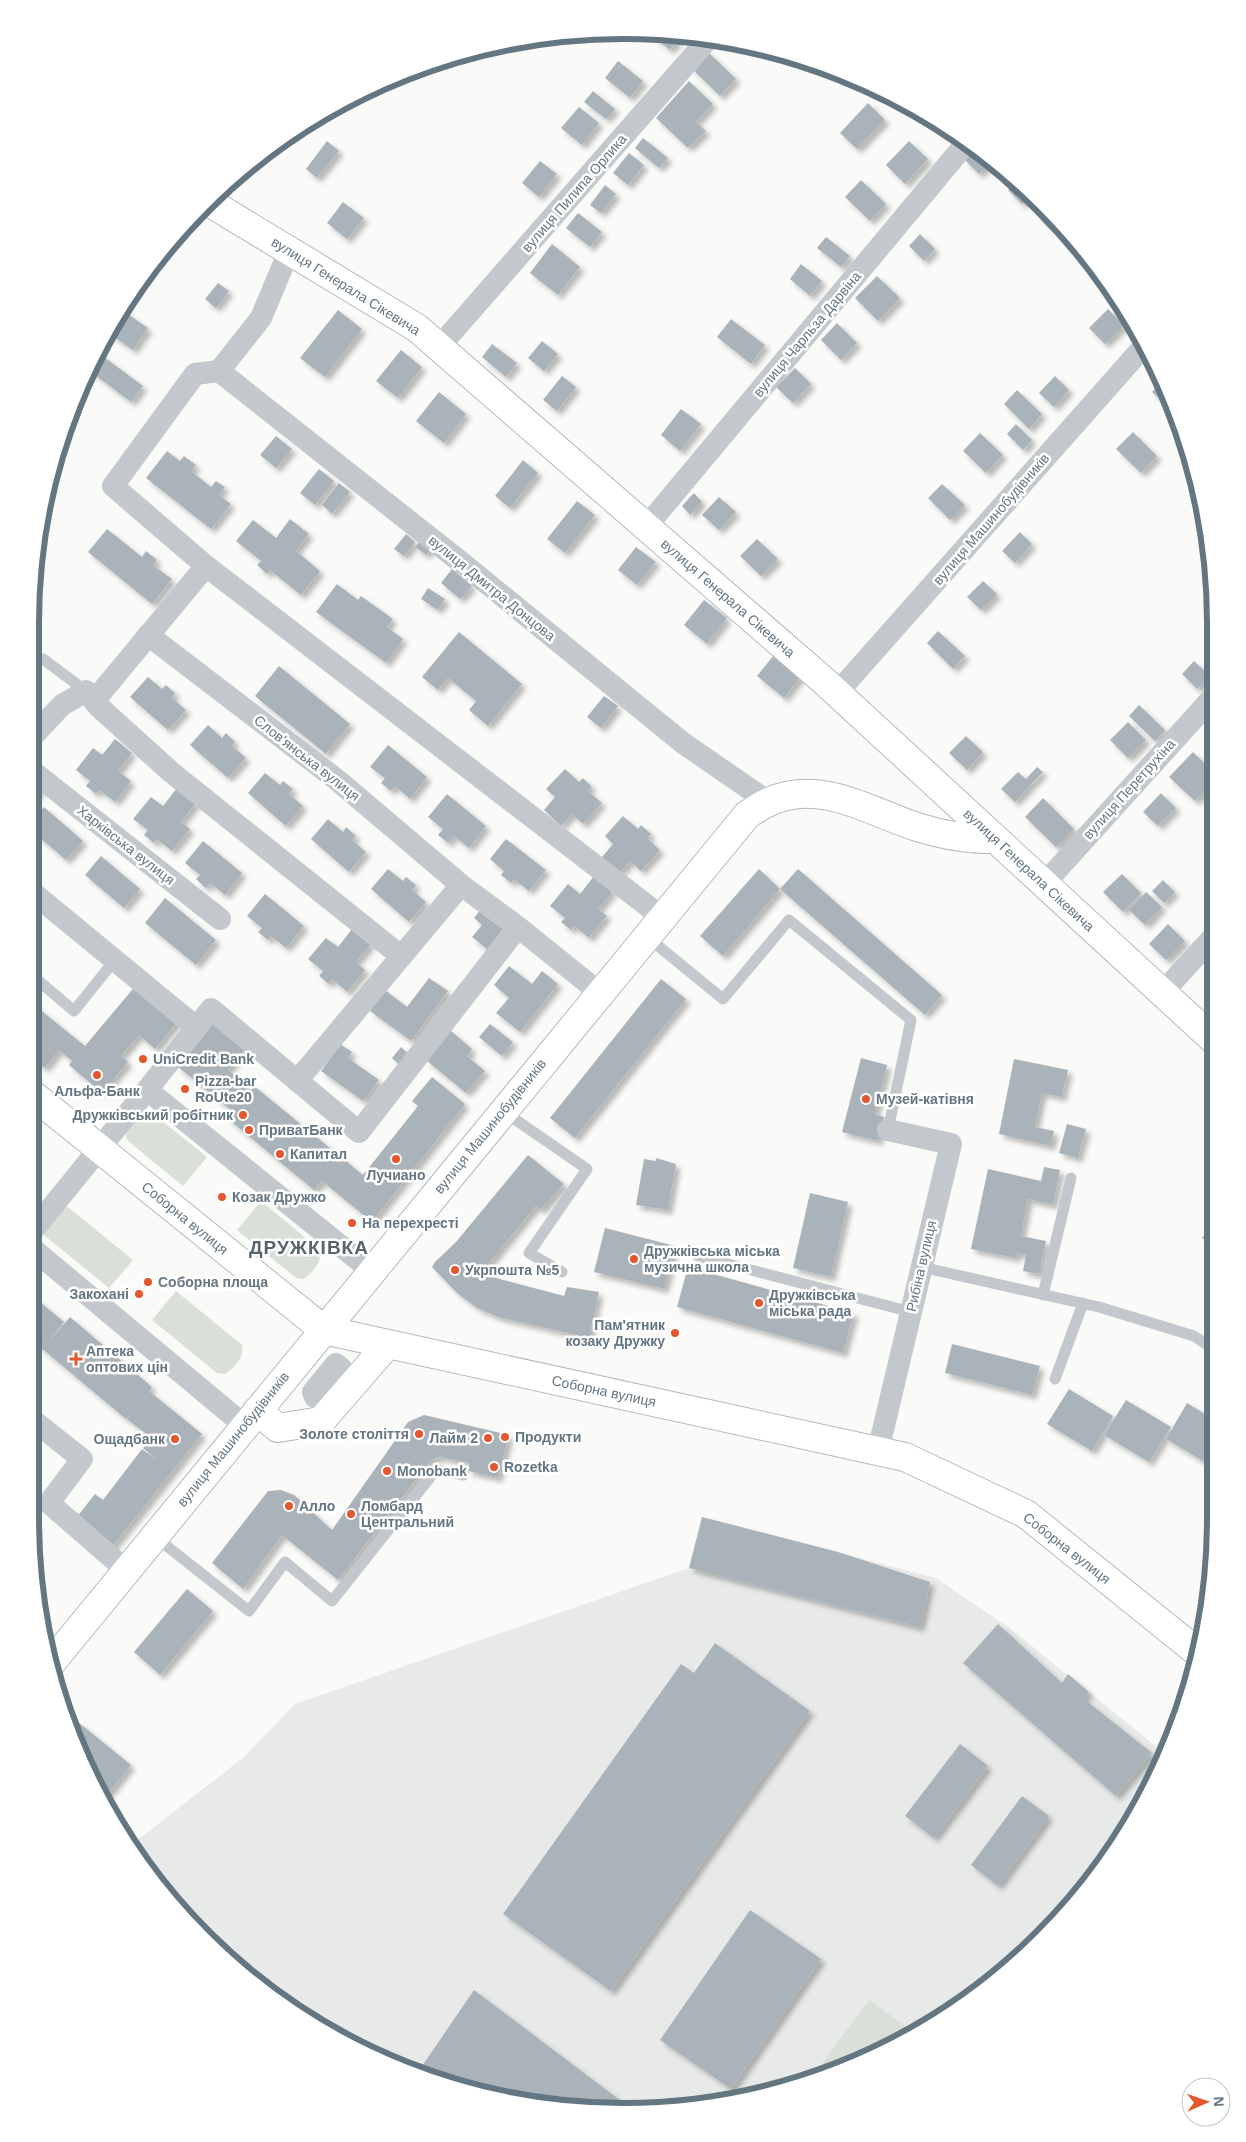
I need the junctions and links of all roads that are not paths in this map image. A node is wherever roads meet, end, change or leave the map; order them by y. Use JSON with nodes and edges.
{"nodes":[{"id":1,"x":703,"y":45,"type":"edge"},
{"id":2,"x":963,"y":147,"type":"edge"},
{"id":3,"x":214,"y":206,"type":"edge"},
{"id":4,"x":289,"y":251,"type":"junction"},
{"id":5,"x":439,"y":348,"type":"junction"},
{"id":6,"x":1140,"y":351,"type":"edge"},
{"id":7,"x":219,"y":371,"type":"junction"},
{"id":8,"x":646,"y":527,"type":"junction"},
{"id":9,"x":206,"y":566,"type":"junction"},
{"id":10,"x":148,"y":635,"type":"junction"},
{"id":11,"x":39,"y":659,"type":"edge"},
{"id":12,"x":837,"y":693,"type":"junction"},
{"id":13,"x":90,"y":696,"type":"junction"},
{"id":14,"x":1207,"y":704,"type":"edge"},
{"id":15,"x":39,"y":730,"type":"edge"},
{"id":16,"x":39,"y":777,"type":"edge"},
{"id":17,"x":767,"y":802,"type":"junction"},
{"id":18,"x":995,"y":839,"type":"junction"},
{"id":19,"x":1044,"y":884,"type":"junction"},
{"id":20,"x":462,"y":886,"type":"junction"},
{"id":21,"x":39,"y":898,"type":"edge"},
{"id":22,"x":220,"y":919,"type":"dead end"},
{"id":23,"x":654,"y":926,"type":"junction"},
{"id":24,"x":518,"y":927,"type":"junction"},
{"id":25,"x":1207,"y":945,"type":"edge"},
{"id":26,"x":401,"y":956,"type":"junction"},
{"id":27,"x":114,"y":961,"type":"junction"},
{"id":28,"x":39,"y":981,"type":"edge"},
{"id":29,"x":600,"y":993,"type":"junction"},
{"id":30,"x":1162,"y":993,"type":"junction"},
{"id":31,"x":200,"y":1023,"type":"junction"},
{"id":32,"x":1207,"y":1034,"type":"edge"},
{"id":33,"x":297,"y":1081,"type":"junction"},
{"id":34,"x":147,"y":1090,"type":"junction"},
{"id":35,"x":39,"y":1100,"type":"edge"},
{"id":36,"x":503,"y":1111,"type":"junction"},
{"id":37,"x":888,"y":1130,"type":"joint"},
{"id":38,"x":98,"y":1148,"type":"junction"},
{"id":39,"x":1071,"y":1178,"type":"dead end"},
{"id":40,"x":39,"y":1223,"type":"edge"},
{"id":41,"x":39,"y":1254,"type":"edge"},
{"id":42,"x":698,"y":1256,"type":"dead end"},
{"id":43,"x":921,"y":1267,"type":"junction"},
{"id":44,"x":372,"y":1272,"type":"junction"},
{"id":45,"x":562,"y":1272,"type":"dead end"},
{"id":46,"x":1043,"y":1295,"type":"junction"},
{"id":47,"x":1083,"y":1303,"type":"junction"},
{"id":48,"x":910,"y":1312,"type":"junction"},
{"id":49,"x":324,"y":1330,"type":"junction"},
{"id":50,"x":388,"y":1344,"type":"junction"},
{"id":51,"x":1207,"y":1345,"type":"edge"},
{"id":52,"x":1055,"y":1378,"type":"dead end"},
{"id":53,"x":250,"y":1418,"type":"junction"},
{"id":54,"x":39,"y":1425,"type":"edge"},
{"id":55,"x":878,"y":1451,"type":"junction"},
{"id":56,"x":464,"y":1475,"type":"dead end"},
{"id":57,"x":154,"y":1536,"type":"junction"},
{"id":58,"x":126,"y":1570,"type":"junction"},
{"id":59,"x":1192,"y":1648,"type":"edge"},
{"id":60,"x":56,"y":1657,"type":"edge"}],
"edges":[{"from":1,"to":5,"type":"street","name":"вулиця Пилипа Орлика"},
{"from":2,"to":8,"type":"street","name":"вулиця Чарльза Дарвіна"},
{"from":3,"to":4,"type":"street","name":"вулиця Генерала Сікевича"},
{"from":4,"to":5,"type":"street","name":"вулиця Генерала Сікевича"},
{"from":4,"to":7,"type":"street"},
{"from":5,"to":8,"type":"street","name":"вулиця Генерала Сікевича"},
{"from":6,"to":12,"type":"street","name":"вулиця Машинобудівників"},
{"from":7,"to":9,"type":"street"},
{"from":7,"to":17,"type":"street","name":"вулиця Дмитра Донцова"},
{"from":8,"to":12,"type":"street","name":"вулиця Генерала Сікевича"},
{"from":9,"to":10,"type":"street"},
{"from":9,"to":23,"type":"street"},
{"from":10,"to":13,"type":"street"},
{"from":10,"to":20,"type":"street","name":"Слов'янська вулиця"},
{"from":11,"to":13,"type":"lane"},
{"from":12,"to":18,"type":"street","name":"вулиця Генерала Сікевича"},
{"from":13,"to":15,"type":"street"},
{"from":13,"to":26,"type":"street"},
{"from":14,"to":19,"type":"street","name":"вулиця Перетрухіна"},
{"from":16,"to":22,"type":"street","name":"Харківська вулиця"},
{"from":17,"to":18,"type":"street","name":"вулиця Машинобудівників"},
{"from":17,"to":23,"type":"street","name":"вулиця Машинобудівників"},
{"from":18,"to":19,"type":"street","name":"вулиця Генерала Сікевича"},
{"from":19,"to":30,"type":"street","name":"вулиця Генерала Сікевича"},
{"from":20,"to":24,"type":"street","name":"Слов'янська вулиця"},
{"from":20,"to":26,"type":"street"},
{"from":21,"to":27,"type":"street"},
{"from":23,"to":29,"type":"street","name":"вулиця Машинобудівників"},
{"from":23,"to":37,"type":"lane"},
{"from":24,"to":29,"type":"street","name":"Слов'янська вулиця"},
{"from":24,"to":33,"type":"street"},
{"from":25,"to":30,"type":"street"},
{"from":26,"to":33,"type":"street"},
{"from":27,"to":28,"type":"lane"},
{"from":27,"to":31,"type":"street"},
{"from":29,"to":36,"type":"street","name":"вулиця Машинобудівників"},
{"from":30,"to":32,"type":"street","name":"вулиця Генерала Сікевича"},
{"from":31,"to":33,"type":"street"},
{"from":31,"to":34,"type":"street"},
{"from":34,"to":38,"type":"street"},
{"from":34,"to":44,"type":"street"},
{"from":35,"to":38,"type":"street","name":"Соборна вулиця"},
{"from":36,"to":44,"type":"street","name":"вулиця Машинобудівників"},
{"from":36,"to":45,"type":"lane"},
{"from":37,"to":43,"type":"street","name":"Рибіна вулиця"},
{"from":38,"to":40,"type":"street"},
{"from":38,"to":49,"type":"street","name":"Соборна вулиця"},
{"from":39,"to":46,"type":"lane"},
{"from":41,"to":53,"type":"street"},
{"from":42,"to":48,"type":"lane"},
{"from":43,"to":46,"type":"lane"},
{"from":43,"to":48,"type":"street","name":"Рибіна вулиця"},
{"from":44,"to":49,"type":"street","name":"вулиця Машинобудівників"},
{"from":46,"to":47,"type":"lane"},
{"from":47,"to":51,"type":"lane"},
{"from":47,"to":52,"type":"lane"},
{"from":48,"to":55,"type":"street","name":"Рибіна вулиця"},
{"from":49,"to":50,"type":"street","name":"Соборна вулиця"},
{"from":49,"to":53,"type":"street","name":"вулиця Машинобудівників"},
{"from":50,"to":53,"type":"street"},
{"from":50,"to":55,"type":"street","name":"Соборна вулиця"},
{"from":53,"to":57,"type":"street","name":"вулиця Машинобудівників"},
{"from":54,"to":58,"type":"street"},
{"from":55,"to":59,"type":"street","name":"Соборна вулиця"},
{"from":56,"to":57,"type":"lane"},
{"from":57,"to":58,"type":"street","name":"вулиця Машинобудівників"},
{"from":58,"to":60,"type":"street","name":"вулиця Машинобудівників"}]}
